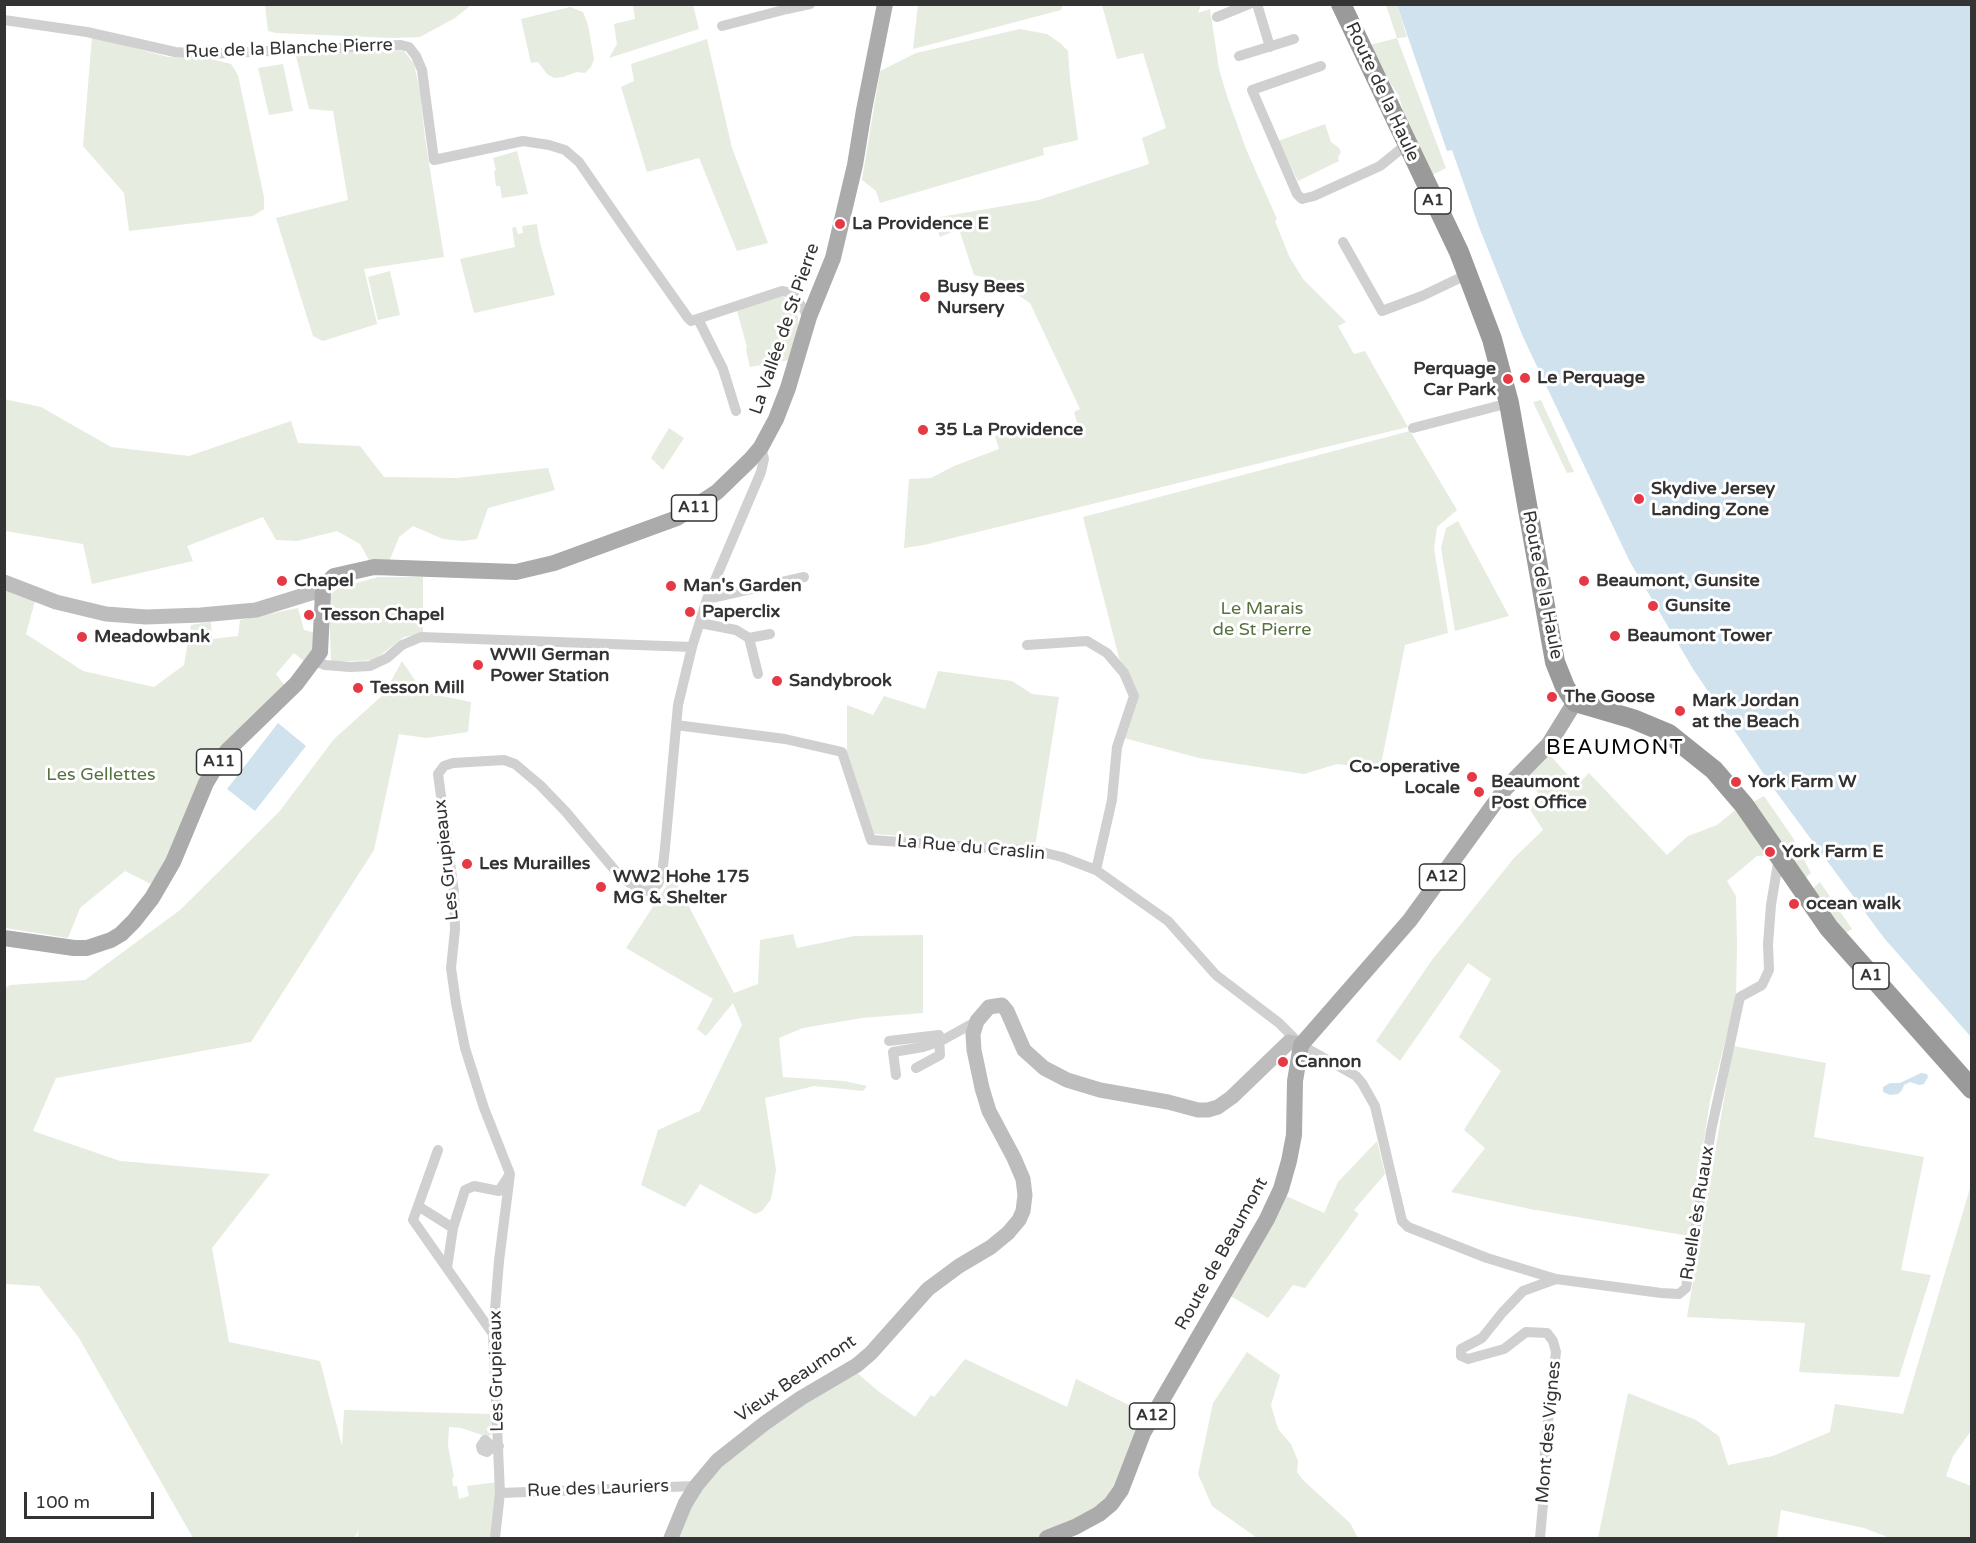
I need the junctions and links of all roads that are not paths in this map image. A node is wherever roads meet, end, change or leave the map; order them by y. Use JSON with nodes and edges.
{"nodes":[{"id":1,"x":810,"y":4,"type":"edge"},
{"id":2,"x":885,"y":4,"type":"edge"},
{"id":3,"x":1249,"y":4,"type":"edge"},
{"id":4,"x":1257,"y":4,"type":"edge"},
{"id":5,"x":1341,"y":4,"type":"edge"},
{"id":6,"x":1217,"y":17,"type":"dead end"},
{"id":7,"x":4,"y":20,"type":"edge"},
{"id":8,"x":722,"y":26,"type":"dead end"},
{"id":9,"x":1294,"y":39,"type":"dead end"},
{"id":10,"x":1270,"y":47,"type":"junction"},
{"id":11,"x":1239,"y":56,"type":"dead end"},
{"id":12,"x":1322,"y":66,"type":"dead end"},
{"id":13,"x":1407,"y":144,"type":"junction"},
{"id":14,"x":1343,"y":242,"type":"dead end"},
{"id":15,"x":1468,"y":274,"type":"junction"},
{"id":16,"x":809,"y":317,"type":"junction"},
{"id":17,"x":698,"y":319,"type":"junction"},
{"id":18,"x":1509,"y":403,"type":"junction"},
{"id":19,"x":736,"y":411,"type":"dead end"},
{"id":20,"x":1413,"y":428,"type":"dead end"},
{"id":21,"x":761,"y":447,"type":"junction"},
{"id":22,"x":804,"y":577,"type":"dead end"},
{"id":23,"x":4,"y":582,"type":"edge"},
{"id":24,"x":322,"y":592,"type":"junction"},
{"id":25,"x":707,"y":598,"type":"junction"},
{"id":26,"x":700,"y":623,"type":"junction"},
{"id":27,"x":770,"y":634,"type":"dead end"},
{"id":28,"x":749,"y":638,"type":"junction"},
{"id":29,"x":1027,"y":645,"type":"dead end"},
{"id":30,"x":692,"y":647,"type":"junction"},
{"id":31,"x":315,"y":661,"type":"junction"},
{"id":32,"x":758,"y":675,"type":"dead end"},
{"id":33,"x":1575,"y":702,"type":"junction"},
{"id":34,"x":676,"y":725,"type":"junction"},
{"id":35,"x":1779,"y":856,"type":"junction"},
{"id":36,"x":1096,"y":870,"type":"junction"},
{"id":37,"x":4,"y":938,"type":"edge"},
{"id":38,"x":977,"y":1021,"type":"junction"},
{"id":39,"x":889,"y":1041,"type":"dead end"},
{"id":40,"x":940,"y":1041,"type":"junction"},
{"id":41,"x":1301,"y":1045,"type":"junction"},
{"id":42,"x":916,"y":1068,"type":"dead end"},
{"id":43,"x":896,"y":1075,"type":"dead end"},
{"id":44,"x":1971,"y":1089,"type":"edge"},
{"id":45,"x":438,"y":1150,"type":"dead end"},
{"id":46,"x":510,"y":1174,"type":"junction"},
{"id":47,"x":418,"y":1206,"type":"junction"},
{"id":48,"x":453,"y":1228,"type":"junction"},
{"id":49,"x":447,"y":1268,"type":"junction"},
{"id":50,"x":1556,"y":1279,"type":"junction"},
{"id":51,"x":493,"y":1334,"type":"junction"},
{"id":52,"x":696,"y":1486,"type":"junction"},
{"id":53,"x":500,"y":1493,"type":"junction"},
{"id":54,"x":495,"y":1539,"type":"edge"},
{"id":55,"x":671,"y":1539,"type":"edge"},
{"id":56,"x":1047,"y":1539,"type":"edge"},
{"id":57,"x":1540,"y":1539,"type":"edge"}],
"edges":[{"from":1,"to":8,"type":"street"},
{"from":2,"to":16,"type":"main road","name":"La Vallée de St Pierre","number":"A11"},
{"from":3,"to":6,"type":"street"},
{"from":4,"to":10,"type":"street"},
{"from":5,"to":13,"type":"highway","name":"Route de la Haule","number":"A1"},
{"from":7,"to":17,"type":"street","name":"Rue de la Blanche Pierre"},
{"from":9,"to":10,"type":"street"},
{"from":10,"to":11,"type":"street"},
{"from":12,"to":13,"type":"street"},
{"from":13,"to":15,"type":"highway","name":"Route de la Haule","number":"A1"},
{"from":14,"to":15,"type":"street"},
{"from":15,"to":18,"type":"highway","name":"Route de la Haule","number":"A1"},
{"from":16,"to":17,"type":"street"},
{"from":16,"to":21,"type":"main road","name":"La Vallée de St Pierre","number":"A11"},
{"from":17,"to":19,"type":"street"},
{"from":18,"to":20,"type":"street"},
{"from":18,"to":33,"type":"highway","name":"Route de la Haule","number":"A1"},
{"from":21,"to":24,"type":"main road","name":"La Vallée de St Pierre","number":"A11"},
{"from":21,"to":25,"type":"street","name":"Les Grupieaux"},
{"from":22,"to":25,"type":"street"},
{"from":23,"to":24,"type":"street"},
{"from":24,"to":31,"type":"main road","number":"A11"},
{"from":25,"to":26,"type":"street","name":"Les Grupieaux"},
{"from":26,"to":28,"type":"street"},
{"from":26,"to":30,"type":"street","name":"Les Grupieaux"},
{"from":27,"to":28,"type":"street"},
{"from":28,"to":32,"type":"street"},
{"from":29,"to":36,"type":"street"},
{"from":30,"to":31,"type":"street"},
{"from":30,"to":34,"type":"street","name":"Les Grupieaux"},
{"from":31,"to":37,"type":"main road","number":"A11"},
{"from":33,"to":35,"type":"highway","number":"A1"},
{"from":33,"to":41,"type":"main road","number":"A12"},
{"from":34,"to":36,"type":"street","name":"La Rue du Craslin"},
{"from":34,"to":46,"type":"street","name":"Les Grupieaux"},
{"from":35,"to":44,"type":"highway","number":"A1"},
{"from":35,"to":50,"type":"street","name":"Ruelle ès Ruaux"},
{"from":36,"to":41,"type":"street","name":"La Rue du Craslin"},
{"from":38,"to":40,"type":"street"},
{"from":38,"to":41,"type":"street"},
{"from":38,"to":52,"type":"street","name":"Vieux Beaumont"},
{"from":39,"to":40,"type":"street"},
{"from":40,"to":42,"type":"street"},
{"from":40,"to":43,"type":"street"},
{"from":41,"to":50,"type":"street","name":"Ruelle ès Ruaux"},
{"from":41,"to":56,"type":"main road","name":"Route de Beaumont","number":"A12"},
{"from":45,"to":47,"type":"street"},
{"from":46,"to":48,"type":"street"},
{"from":46,"to":51,"type":"street","name":"Les Grupieaux"},
{"from":47,"to":48,"type":"street"},
{"from":47,"to":49,"type":"street"},
{"from":48,"to":49,"type":"street"},
{"from":49,"to":51,"type":"street"},
{"from":50,"to":57,"type":"street","name":"Mont des Vignes"},
{"from":51,"to":53,"type":"street","name":"Les Grupieaux"},
{"from":52,"to":53,"type":"street","name":"Rue des Lauriers"},
{"from":52,"to":55,"type":"street","name":"Vieux Beaumont"},
{"from":53,"to":54,"type":"street","name":"Les Grupieaux"}]}
